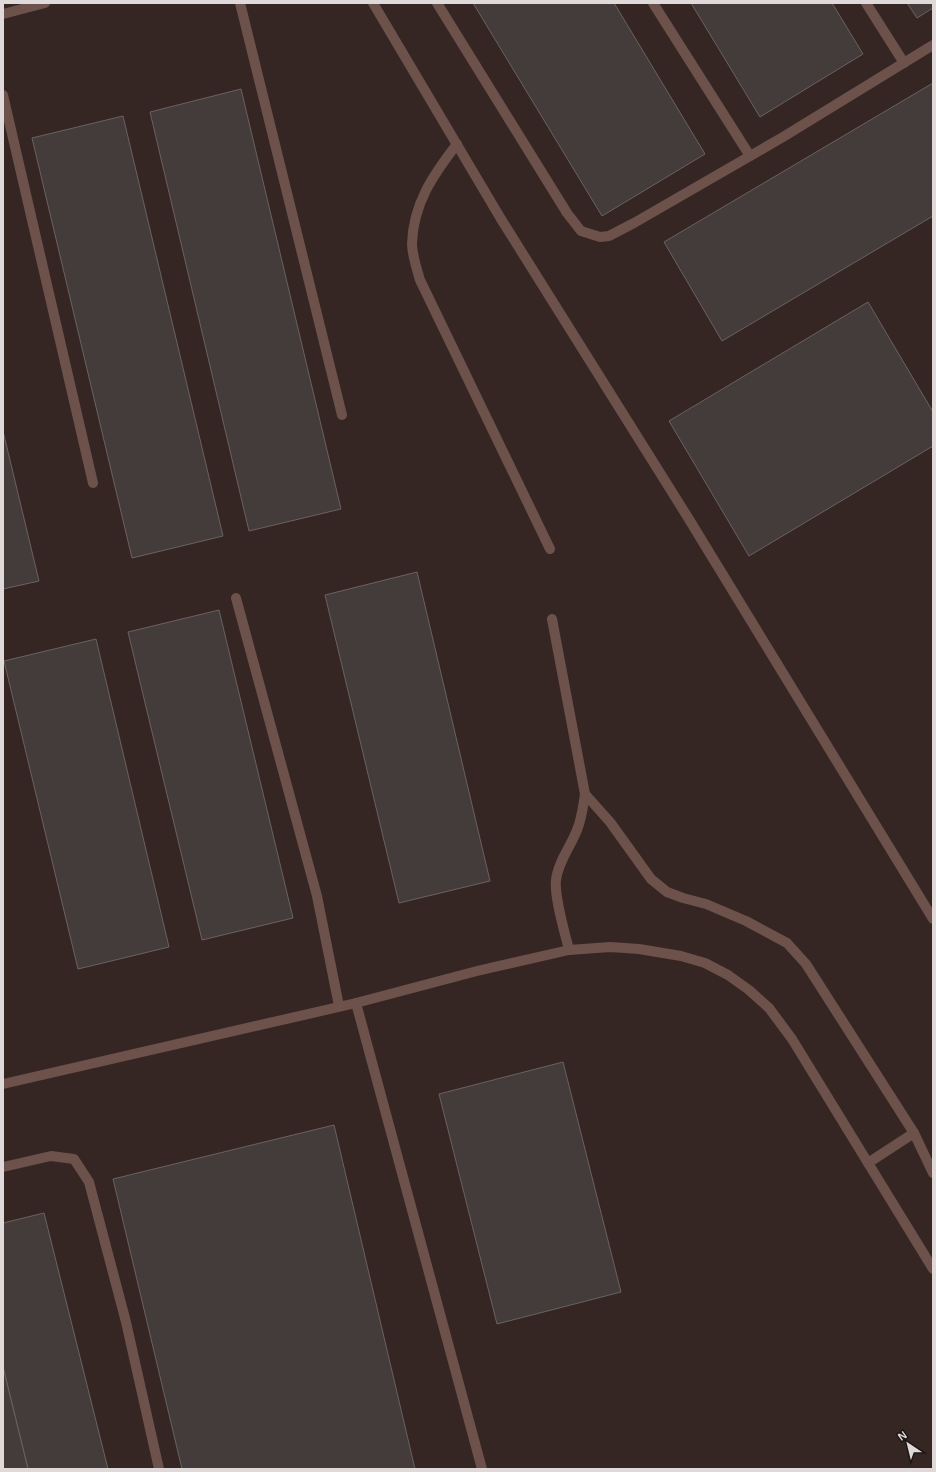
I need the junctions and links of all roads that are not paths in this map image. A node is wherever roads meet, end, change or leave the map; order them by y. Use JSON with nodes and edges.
{"nodes":[{"id":1,"x":45,"y":3,"type":"edge"},
{"id":2,"x":240,"y":3,"type":"edge"},
{"id":3,"x":373,"y":3,"type":"edge"},
{"id":4,"x":437,"y":3,"type":"edge"},
{"id":5,"x":653,"y":3,"type":"edge"},
{"id":6,"x":866,"y":3,"type":"edge"},
{"id":7,"x":3,"y":14,"type":"edge"},
{"id":8,"x":933,"y":45,"type":"edge"},
{"id":9,"x":904,"y":62,"type":"junction"},
{"id":10,"x":3,"y":95,"type":"edge"},
{"id":11,"x":457,"y":144,"type":"junction"},
{"id":12,"x":750,"y":156,"type":"junction"},
{"id":13,"x":342,"y":415,"type":"dead end"},
{"id":14,"x":93,"y":483,"type":"dead end"},
{"id":15,"x":550,"y":549,"type":"dead end"},
{"id":16,"x":236,"y":598,"type":"dead end"},
{"id":17,"x":552,"y":619,"type":"dead end"},
{"id":18,"x":585,"y":794,"type":"junction"},
{"id":19,"x":933,"y":919,"type":"edge"},
{"id":20,"x":569,"y":950,"type":"junction"},
{"id":21,"x":356,"y":1003,"type":"junction"},
{"id":22,"x":339,"y":1006,"type":"junction"},
{"id":23,"x":3,"y":1084,"type":"edge"},
{"id":24,"x":914,"y":1134,"type":"junction"},
{"id":25,"x":868,"y":1163,"type":"junction"},
{"id":26,"x":3,"y":1167,"type":"edge"},
{"id":27,"x":933,"y":1172,"type":"edge"},
{"id":28,"x":933,"y":1270,"type":"edge"},
{"id":29,"x":158,"y":1469,"type":"edge"},
{"id":30,"x":482,"y":1469,"type":"edge"}],
"edges":[{"from":1,"to":7,"type":"street"},
{"from":2,"to":13,"type":"street"},
{"from":3,"to":11,"type":"street"},
{"from":4,"to":12,"type":"street"},
{"from":5,"to":12,"type":"street"},
{"from":6,"to":9,"type":"street"},
{"from":8,"to":9,"type":"street"},
{"from":9,"to":12,"type":"street"},
{"from":10,"to":14,"type":"street"},
{"from":11,"to":15,"type":"street"},
{"from":11,"to":19,"type":"street"},
{"from":16,"to":22,"type":"street"},
{"from":17,"to":18,"type":"street"},
{"from":18,"to":20,"type":"street"},
{"from":18,"to":24,"type":"street"},
{"from":20,"to":21,"type":"street"},
{"from":20,"to":25,"type":"street"},
{"from":21,"to":22,"type":"street"},
{"from":21,"to":30,"type":"street"},
{"from":22,"to":23,"type":"street"},
{"from":24,"to":25,"type":"street"},
{"from":24,"to":27,"type":"street"},
{"from":25,"to":28,"type":"street"},
{"from":26,"to":29,"type":"street"}]}
